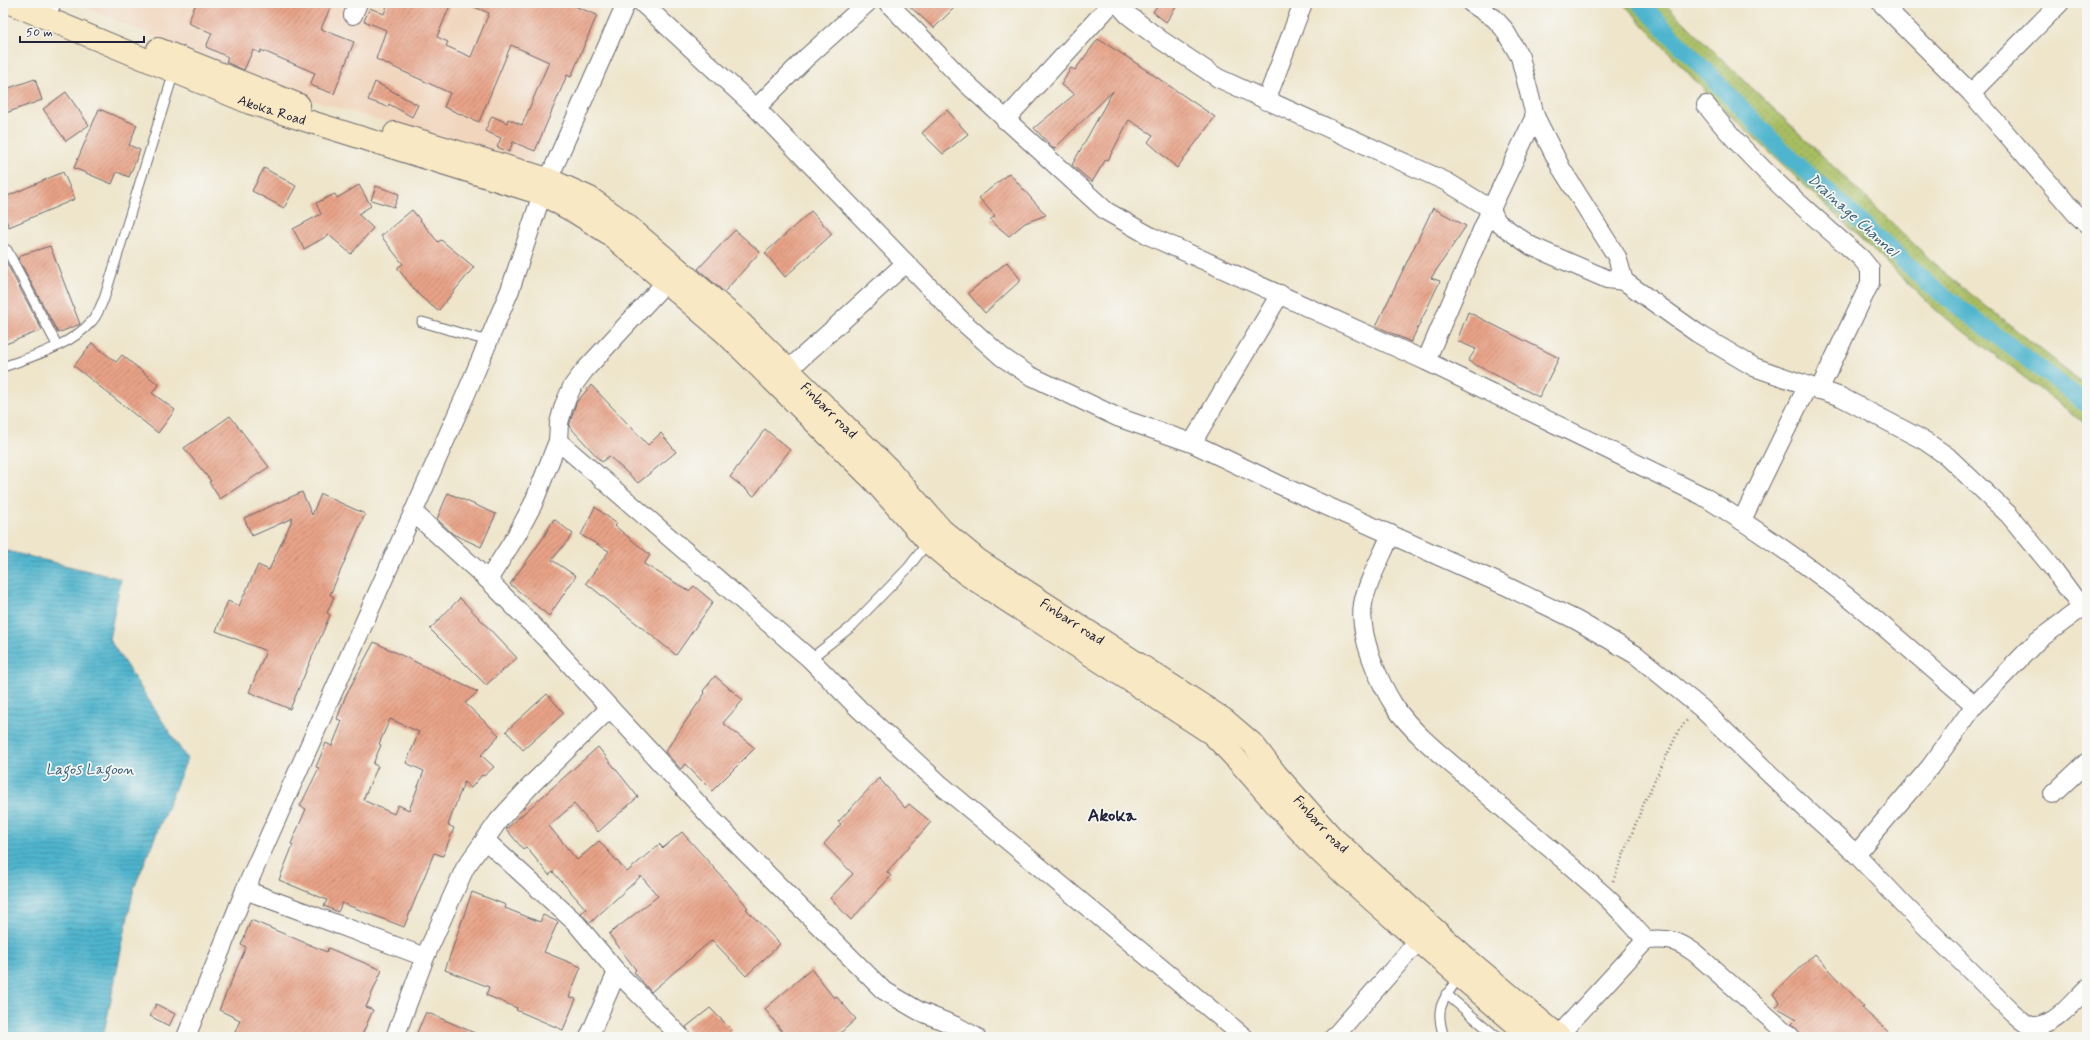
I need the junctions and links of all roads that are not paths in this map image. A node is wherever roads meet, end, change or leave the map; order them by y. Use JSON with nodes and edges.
{"nodes":[{"id":1,"x":10,"y":3,"type":"edge"},
{"id":2,"x":626,"y":3,"type":"edge"},
{"id":3,"x":642,"y":3,"type":"edge"},
{"id":4,"x":867,"y":3,"type":"edge"},
{"id":5,"x":888,"y":3,"type":"edge"},
{"id":6,"x":1112,"y":3,"type":"edge"},
{"id":7,"x":1117,"y":3,"type":"edge"},
{"id":8,"x":1303,"y":3,"type":"edge"},
{"id":9,"x":1471,"y":3,"type":"edge"},
{"id":10,"x":1881,"y":3,"type":"edge"},
{"id":11,"x":2060,"y":3,"type":"edge"},
{"id":12,"x":47,"y":4,"type":"edge"},
{"id":13,"x":174,"y":72,"type":"junction"},
{"id":14,"x":1971,"y":94,"type":"junction"},
{"id":15,"x":1266,"y":101,"type":"junction"},
{"id":16,"x":1706,"y":105,"type":"dead end"},
{"id":17,"x":756,"y":108,"type":"junction"},
{"id":18,"x":1535,"y":116,"type":"junction"},
{"id":19,"x":1005,"y":120,"type":"junction"},
{"id":20,"x":545,"y":187,"type":"junction"},
{"id":21,"x":584,"y":206,"type":"junction"},
{"id":22,"x":1491,"y":209,"type":"junction"},
{"id":23,"x":2087,"y":224,"type":"edge"},
{"id":24,"x":7,"y":250,"type":"dead end"},
{"id":25,"x":906,"y":263,"type":"junction"},
{"id":26,"x":1624,"y":281,"type":"junction"},
{"id":27,"x":665,"y":282,"type":"junction"},
{"id":28,"x":1280,"y":294,"type":"junction"},
{"id":29,"x":422,"y":322,"type":"dead end"},
{"id":30,"x":488,"y":341,"type":"junction"},
{"id":31,"x":57,"y":345,"type":"junction"},
{"id":32,"x":1426,"y":361,"type":"junction"},
{"id":33,"x":3,"y":367,"type":"edge"},
{"id":34,"x":788,"y":370,"type":"junction"},
{"id":35,"x":1813,"y":388,"type":"junction"},
{"id":36,"x":558,"y":441,"type":"junction"},
{"id":37,"x":1192,"y":443,"type":"junction"},
{"id":38,"x":413,"y":512,"type":"junction"},
{"id":39,"x":1742,"y":520,"type":"junction"},
{"id":40,"x":1391,"y":534,"type":"junction"},
{"id":41,"x":928,"y":542,"type":"junction"},
{"id":42,"x":488,"y":580,"type":"junction"},
{"id":43,"x":2084,"y":606,"type":"edge"},
{"id":44,"x":810,"y":659,"type":"junction"},
{"id":45,"x":1975,"y":705,"type":"junction"},
{"id":46,"x":610,"y":708,"type":"junction"},
{"id":47,"x":2087,"y":762,"type":"edge"},
{"id":48,"x":2053,"y":794,"type":"dead end"},
{"id":49,"x":485,"y":840,"type":"junction"},
{"id":50,"x":1856,"y":854,"type":"junction"},
{"id":51,"x":245,"y":890,"type":"junction"},
{"id":52,"x":1419,"y":940,"type":"junction"},
{"id":53,"x":1646,"y":940,"type":"junction"},
{"id":54,"x":425,"y":958,"type":"junction"},
{"id":55,"x":617,"y":972,"type":"junction"},
{"id":56,"x":1459,"y":977,"type":"junction"},
{"id":57,"x":2087,"y":988,"type":"edge"},
{"id":58,"x":1446,"y":994,"type":"junction"},
{"id":59,"x":1521,"y":1031,"type":"edge"},
{"id":60,"x":1559,"y":1036,"type":"edge"},
{"id":61,"x":186,"y":1037,"type":"edge"},
{"id":62,"x":395,"y":1037,"type":"edge"},
{"id":63,"x":589,"y":1037,"type":"edge"},
{"id":64,"x":681,"y":1037,"type":"edge"},
{"id":65,"x":976,"y":1037,"type":"edge"},
{"id":66,"x":1244,"y":1037,"type":"edge"},
{"id":67,"x":1334,"y":1037,"type":"edge"},
{"id":68,"x":1444,"y":1037,"type":"edge"},
{"id":69,"x":1497,"y":1037,"type":"edge"},
{"id":70,"x":1790,"y":1037,"type":"edge"}],
"edges":[{"from":1,"to":13,"type":"main road","name":"Akoka Road"},
{"from":2,"to":20,"type":"street"},
{"from":3,"to":17,"type":"street"},
{"from":4,"to":17,"type":"street"},
{"from":5,"to":19,"type":"street"},
{"from":6,"to":19,"type":"street"},
{"from":7,"to":15,"type":"street"},
{"from":8,"to":15,"type":"street"},
{"from":9,"to":18,"type":"street"},
{"from":10,"to":14,"type":"street"},
{"from":11,"to":14,"type":"street"},
{"from":12,"to":20,"type":"main road"},
{"from":13,"to":20,"type":"main road","name":"Akoka Road"},
{"from":13,"to":31,"type":"lane"},
{"from":14,"to":23,"type":"street"},
{"from":15,"to":22,"type":"street"},
{"from":16,"to":35,"type":"street"},
{"from":17,"to":25,"type":"street"},
{"from":18,"to":22,"type":"street"},
{"from":18,"to":26,"type":"street"},
{"from":19,"to":28,"type":"street"},
{"from":20,"to":21,"type":"main road"},
{"from":20,"to":30,"type":"street"},
{"from":21,"to":27,"type":"main road","name":"Finbarr road"},
{"from":21,"to":34,"type":"main road","name":"Finbarr road"},
{"from":22,"to":26,"type":"street"},
{"from":22,"to":32,"type":"street"},
{"from":24,"to":31,"type":"lane"},
{"from":25,"to":34,"type":"street"},
{"from":25,"to":37,"type":"street"},
{"from":26,"to":35,"type":"street"},
{"from":27,"to":36,"type":"street"},
{"from":27,"to":41,"type":"main road","name":"Finbarr road"},
{"from":28,"to":32,"type":"street"},
{"from":28,"to":37,"type":"street"},
{"from":29,"to":30,"type":"lane"},
{"from":30,"to":38,"type":"street"},
{"from":31,"to":33,"type":"lane"},
{"from":32,"to":39,"type":"street"},
{"from":34,"to":60,"type":"main road","name":"Finbarr road"},
{"from":35,"to":39,"type":"street"},
{"from":35,"to":43,"type":"street"},
{"from":36,"to":42,"type":"street"},
{"from":36,"to":44,"type":"street"},
{"from":37,"to":40,"type":"street"},
{"from":38,"to":42,"type":"street"},
{"from":38,"to":51,"type":"street"},
{"from":39,"to":45,"type":"street"},
{"from":40,"to":50,"type":"street"},
{"from":40,"to":53,"type":"street"},
{"from":41,"to":44,"type":"lane"},
{"from":41,"to":52,"type":"main road","name":"Finbarr road"},
{"from":42,"to":46,"type":"street"},
{"from":43,"to":45,"type":"street"},
{"from":44,"to":66,"type":"street"},
{"from":45,"to":50,"type":"street"},
{"from":46,"to":49,"type":"street"},
{"from":46,"to":65,"type":"street"},
{"from":47,"to":48,"type":"street"},
{"from":49,"to":54,"type":"street"},
{"from":49,"to":55,"type":"street"},
{"from":50,"to":57,"type":"street"},
{"from":51,"to":54,"type":"street"},
{"from":51,"to":61,"type":"street"},
{"from":52,"to":56,"type":"main road","name":"Finbarr road"},
{"from":52,"to":67,"type":"street"},
{"from":53,"to":60,"type":"street"},
{"from":53,"to":70,"type":"street"},
{"from":54,"to":62,"type":"street"},
{"from":55,"to":63,"type":"street"},
{"from":55,"to":64,"type":"street"},
{"from":56,"to":58,"type":"lane"},
{"from":56,"to":59,"type":"main road","name":"Finbarr road"},
{"from":58,"to":68,"type":"lane"},
{"from":58,"to":69,"type":"lane"}]}
